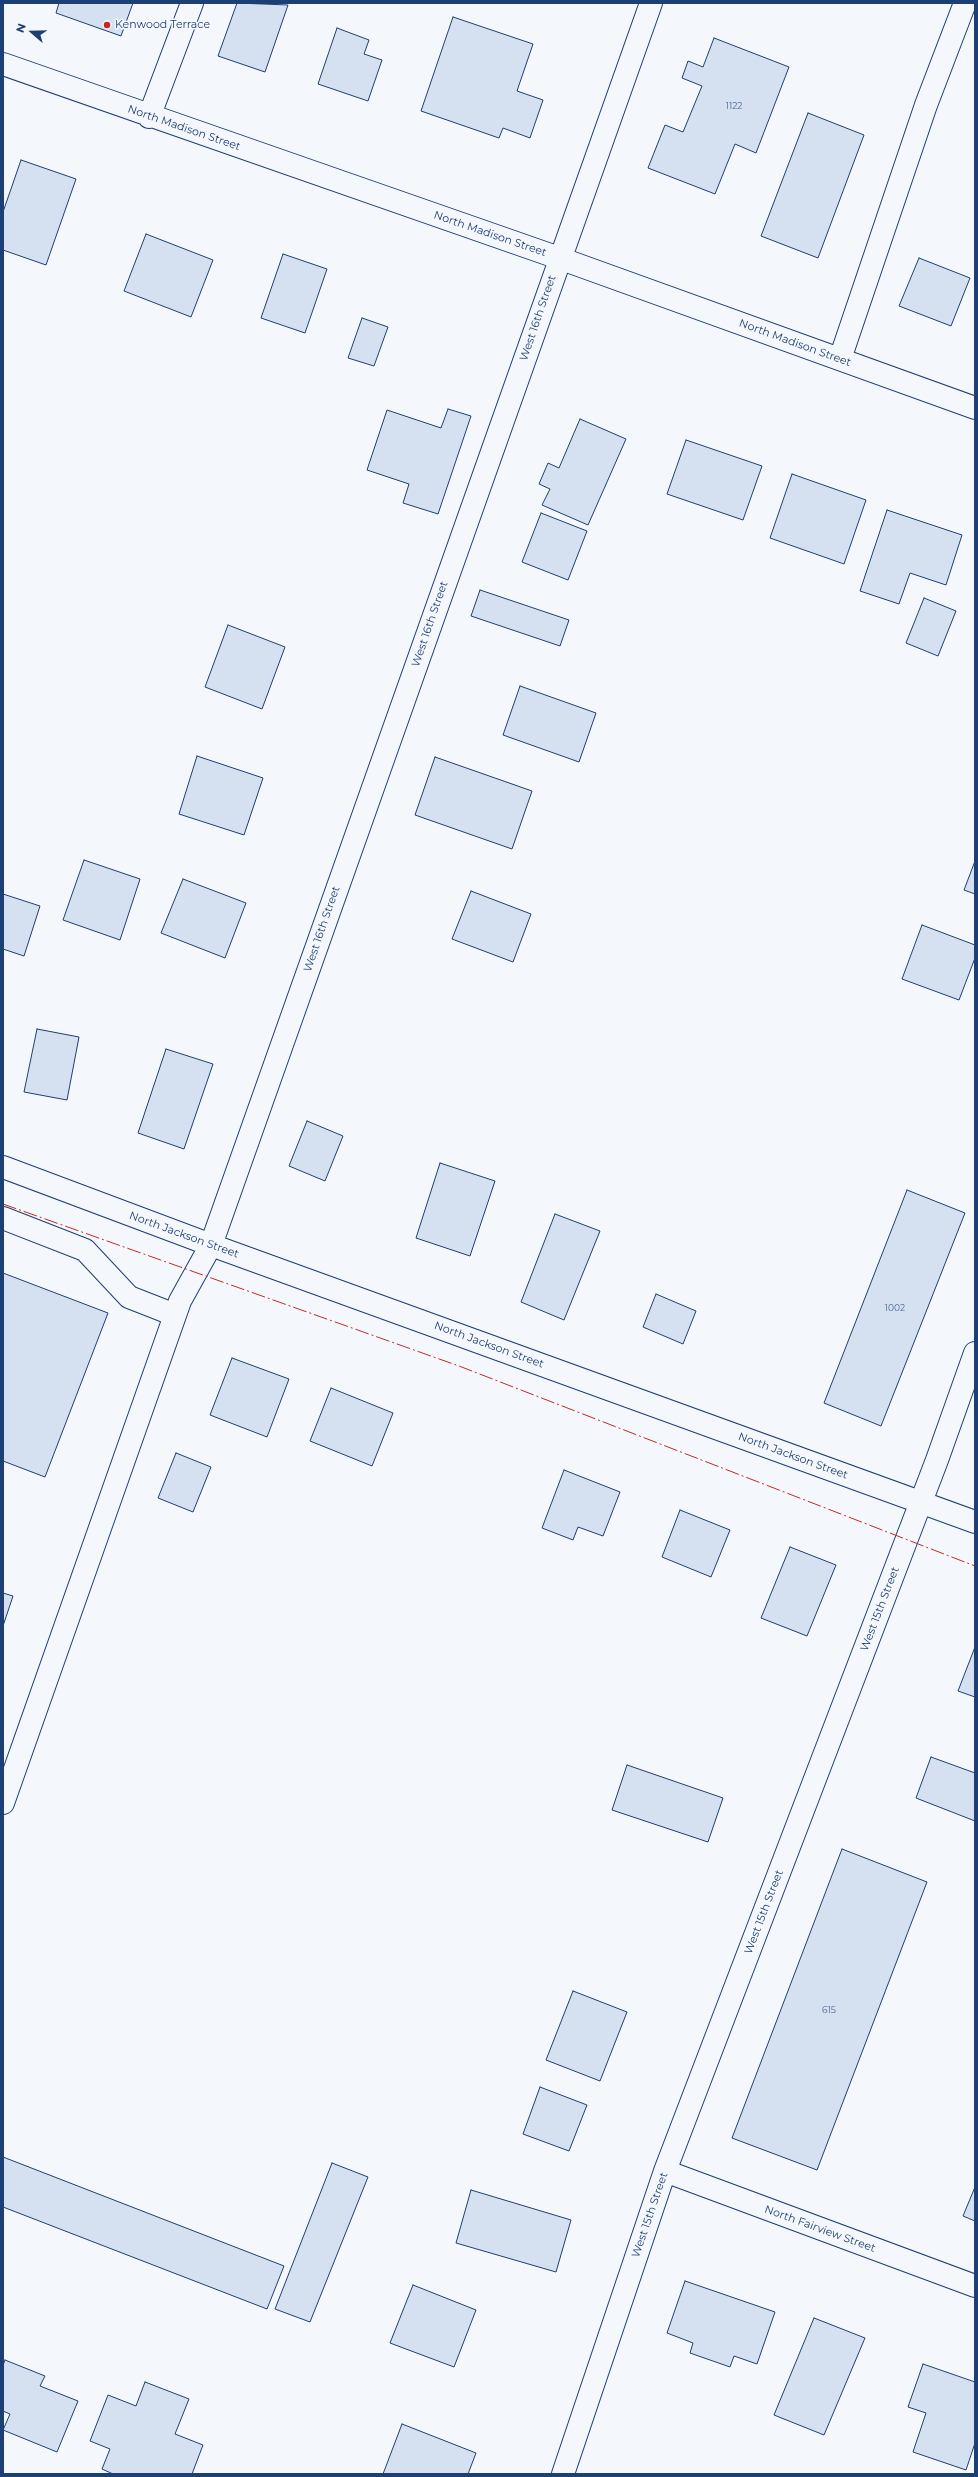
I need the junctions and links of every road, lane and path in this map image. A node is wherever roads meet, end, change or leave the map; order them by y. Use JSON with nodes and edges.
{"nodes":[{"id":1,"x":192,"y":3,"type":"edge"},
{"id":2,"x":651,"y":3,"type":"edge"},
{"id":3,"x":965,"y":3,"type":"edge"},
{"id":4,"x":3,"y":64,"type":"edge"},
{"id":5,"x":149,"y":116,"type":"junction"},
{"id":6,"x":559,"y":258,"type":"junction"},
{"id":7,"x":840,"y":359,"type":"junction"},
{"id":8,"x":975,"y":408,"type":"edge"},
{"id":9,"x":3,"y":1167,"type":"edge"},
{"id":10,"x":3,"y":1218,"type":"edge"},
{"id":11,"x":211,"y":1245,"type":"junction"},
{"id":12,"x":175,"y":1315,"type":"junction"},
{"id":13,"x":975,"y":1353,"type":"edge"},
{"id":14,"x":921,"y":1502,"type":"junction"},
{"id":15,"x":975,"y":1522,"type":"edge"},
{"id":16,"x":3,"y":1802,"type":"edge"},
{"id":17,"x":665,"y":2171,"type":"junction"},
{"id":18,"x":975,"y":2286,"type":"edge"},
{"id":19,"x":563,"y":2474,"type":"edge"}],
"edges":[{"from":1,"to":5,"type":"street"},
{"from":2,"to":6,"type":"street","name":"West 16th Street"},
{"from":3,"to":7,"type":"street"},
{"from":4,"to":5,"type":"street","name":"North Madison Street"},
{"from":5,"to":6,"type":"street","name":"North Madison Street"},
{"from":6,"to":7,"type":"street","name":"North Madison Street"},
{"from":6,"to":11,"type":"street","name":"West 16th Street"},
{"from":7,"to":8,"type":"street","name":"North Madison Street"},
{"from":9,"to":11,"type":"street","name":"North Jackson Street"},
{"from":10,"to":12,"type":"street"},
{"from":11,"to":12,"type":"street","name":"West 16th Street"},
{"from":11,"to":14,"type":"street","name":"North Jackson Street"},
{"from":12,"to":16,"type":"street","name":"West 16th Street"},
{"from":13,"to":14,"type":"street","name":"West 15th Street"},
{"from":14,"to":15,"type":"street","name":"North Jackson Street"},
{"from":14,"to":17,"type":"street","name":"West 15th Street"},
{"from":17,"to":18,"type":"street","name":"North Fairview Street"},
{"from":17,"to":19,"type":"street","name":"West 15th Street"}]}
